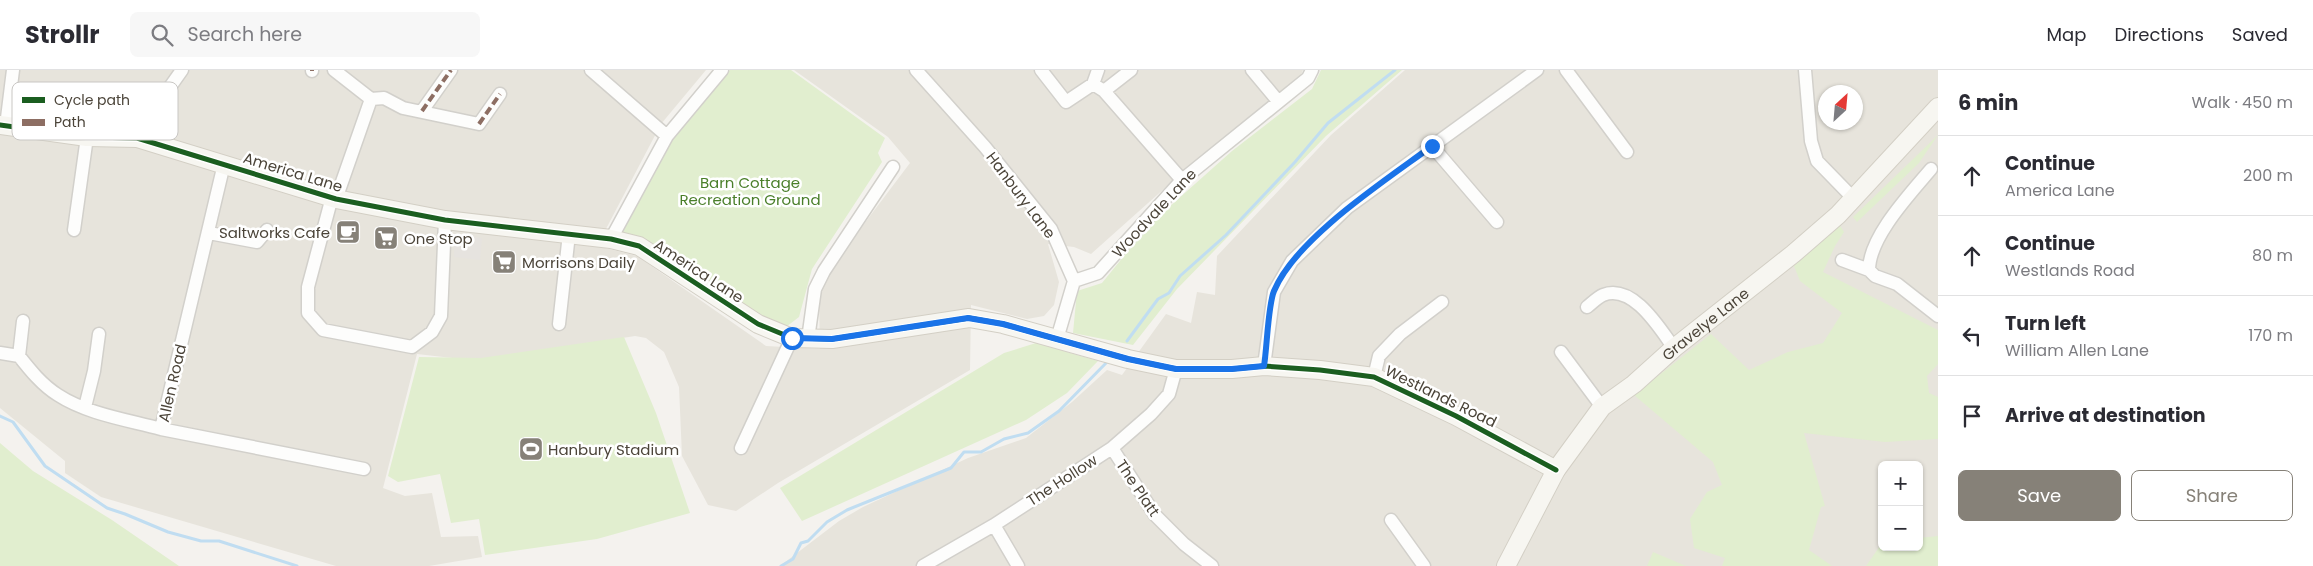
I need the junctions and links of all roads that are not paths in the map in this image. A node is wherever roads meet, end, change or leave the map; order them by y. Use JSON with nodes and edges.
{"nodes":[{"id":1,"x":13,"y":70,"type":"edge"},
{"id":2,"x":182,"y":70,"type":"edge"},
{"id":3,"x":334,"y":70,"type":"edge"},
{"id":4,"x":451,"y":70,"type":"edge"},
{"id":5,"x":591,"y":70,"type":"edge"},
{"id":6,"x":722,"y":70,"type":"edge"},
{"id":7,"x":916,"y":70,"type":"edge"},
{"id":8,"x":1041,"y":70,"type":"edge"},
{"id":9,"x":1098,"y":70,"type":"edge"},
{"id":10,"x":1130,"y":70,"type":"edge"},
{"id":11,"x":1252,"y":70,"type":"edge"},
{"id":12,"x":1312,"y":70,"type":"edge"},
{"id":13,"x":1537,"y":70,"type":"edge"},
{"id":14,"x":1566,"y":70,"type":"edge"},
{"id":15,"x":1805,"y":70,"type":"edge"},
{"id":16,"x":174,"y":82,"type":"edge"},
{"id":17,"x":1093,"y":84,"type":"junction"},
{"id":18,"x":1104,"y":91,"type":"junction"},
{"id":19,"x":500,"y":94,"type":"dead end"},
{"id":20,"x":371,"y":99,"type":"junction"},
{"id":21,"x":1278,"y":101,"type":"junction"},
{"id":22,"x":1938,"y":107,"type":"edge"},
{"id":23,"x":422,"y":111,"type":"junction"},
{"id":24,"x":3,"y":126,"type":"edge"},
{"id":25,"x":667,"y":136,"type":"junction"},
{"id":26,"x":87,"y":140,"type":"edge"},
{"id":27,"x":144,"y":140,"type":"edge"},
{"id":28,"x":1432,"y":146,"type":"junction"},
{"id":29,"x":1627,"y":152,"type":"dead end"},
{"id":30,"x":224,"y":164,"type":"junction"},
{"id":31,"x":892,"y":167,"type":"dead end"},
{"id":32,"x":1931,"y":169,"type":"dead end"},
{"id":33,"x":1182,"y":180,"type":"junction"},
{"id":34,"x":334,"y":198,"type":"junction"},
{"id":35,"x":1854,"y":199,"type":"junction"},
{"id":36,"x":445,"y":220,"type":"junction"},
{"id":37,"x":1497,"y":222,"type":"dead end"},
{"id":38,"x":74,"y":230,"type":"dead end"},
{"id":39,"x":267,"y":230,"type":"dead end"},
{"id":40,"x":209,"y":233,"type":"junction"},
{"id":41,"x":568,"y":234,"type":"junction"},
{"id":42,"x":612,"y":239,"type":"junction"},
{"id":43,"x":1842,"y":260,"type":"dead end"},
{"id":44,"x":1869,"y":270,"type":"junction"},
{"id":45,"x":1074,"y":282,"type":"junction"},
{"id":46,"x":1442,"y":302,"type":"dead end"},
{"id":47,"x":1587,"y":307,"type":"dead end"},
{"id":48,"x":1938,"y":316,"type":"edge"},
{"id":49,"x":23,"y":321,"type":"dead end"},
{"id":50,"x":559,"y":324,"type":"dead end"},
{"id":51,"x":99,"y":334,"type":"dead end"},
{"id":52,"x":800,"y":339,"type":"junction"},
{"id":53,"x":1057,"y":339,"type":"junction"},
{"id":54,"x":1674,"y":348,"type":"junction"},
{"id":55,"x":1561,"y":352,"type":"dead end"},
{"id":56,"x":0,"y":353,"type":"edge"},
{"id":57,"x":19,"y":356,"type":"junction"},
{"id":58,"x":1128,"y":359,"type":"joint"},
{"id":59,"x":1264,"y":366,"type":"junction"},
{"id":60,"x":1176,"y":369,"type":"junction"},
{"id":61,"x":1374,"y":377,"type":"junction"},
{"id":62,"x":1602,"y":406,"type":"junction"},
{"id":63,"x":85,"y":407,"type":"junction"},
{"id":64,"x":161,"y":429,"type":"junction"},
{"id":65,"x":741,"y":448,"type":"dead end"},
{"id":66,"x":1112,"y":448,"type":"junction"},
{"id":67,"x":364,"y":469,"type":"dead end"},
{"id":68,"x":1556,"y":470,"type":"junction"},
{"id":69,"x":1391,"y":520,"type":"dead end"},
{"id":70,"x":994,"y":525,"type":"junction"},
{"id":71,"x":923,"y":566,"type":"edge"},
{"id":72,"x":1018,"y":566,"type":"edge"},
{"id":73,"x":1212,"y":566,"type":"edge"},
{"id":74,"x":1424,"y":566,"type":"edge"},
{"id":75,"x":1506,"y":566,"type":"edge"}],
"edges":[{"from":1,"to":24,"type":"street"},
{"from":2,"to":16,"type":"street"},
{"from":3,"to":20,"type":"street"},
{"from":4,"to":23,"type":"street"},
{"from":5,"to":25,"type":"street"},
{"from":6,"to":25,"type":"street"},
{"from":7,"to":45,"type":"street","name":"Hanbury Lane"},
{"from":8,"to":17,"type":"street"},
{"from":9,"to":17,"type":"street"},
{"from":10,"to":18,"type":"street"},
{"from":11,"to":21,"type":"street"},
{"from":12,"to":21,"type":"street","name":"Woodvale Lane"},
{"from":13,"to":28,"type":"street"},
{"from":14,"to":29,"type":"street"},
{"from":15,"to":35,"type":"street"},
{"from":17,"to":18,"type":"street"},
{"from":18,"to":33,"type":"street"},
{"from":19,"to":23,"type":"street"},
{"from":20,"to":23,"type":"street"},
{"from":20,"to":34,"type":"street"},
{"from":21,"to":33,"type":"street","name":"Woodvale Lane"},
{"from":22,"to":35,"type":"street","name":"Gravelye Lane"},
{"from":25,"to":42,"type":"street"},
{"from":26,"to":38,"type":"street"},
{"from":27,"to":30,"type":"street","name":"America Lane"},
{"from":28,"to":37,"type":"street"},
{"from":28,"to":59,"type":"street"},
{"from":30,"to":34,"type":"street","name":"America Lane"},
{"from":30,"to":40,"type":"street","name":"Allen Road"},
{"from":31,"to":52,"type":"street"},
{"from":32,"to":44,"type":"street"},
{"from":33,"to":45,"type":"street","name":"Woodvale Lane"},
{"from":34,"to":36,"type":"street","name":"America Lane"},
{"from":34,"to":36,"type":"street"},
{"from":35,"to":54,"type":"street","name":"Gravelye Lane"},
{"from":36,"to":41,"type":"street","name":"America Lane"},
{"from":39,"to":40,"type":"street"},
{"from":40,"to":64,"type":"street","name":"Allen Road"},
{"from":41,"to":42,"type":"street","name":"America Lane"},
{"from":41,"to":50,"type":"street"},
{"from":42,"to":52,"type":"street","name":"America Lane"},
{"from":43,"to":44,"type":"street"},
{"from":44,"to":48,"type":"street"},
{"from":45,"to":53,"type":"street"},
{"from":46,"to":61,"type":"street"},
{"from":47,"to":54,"type":"street"},
{"from":49,"to":57,"type":"street"},
{"from":51,"to":63,"type":"street"},
{"from":52,"to":53,"type":"street","name":"America Lane"},
{"from":52,"to":65,"type":"street"},
{"from":53,"to":58,"type":"street","name":"America Lane"},
{"from":54,"to":62,"type":"street","name":"Gravelye Lane"},
{"from":55,"to":62,"type":"street"},
{"from":56,"to":57,"type":"street"},
{"from":57,"to":63,"type":"street"},
{"from":58,"to":60,"type":"street","name":"Westlands Road"},
{"from":59,"to":60,"type":"street","name":"Westlands Road"},
{"from":59,"to":61,"type":"street","name":"Westlands Road"},
{"from":60,"to":66,"type":"street","name":"The Hollow"},
{"from":61,"to":68,"type":"street","name":"Westlands Road"},
{"from":62,"to":68,"type":"street","name":"Gravelye Lane"},
{"from":63,"to":64,"type":"street"},
{"from":64,"to":67,"type":"street","name":"Allen Road"},
{"from":66,"to":70,"type":"street","name":"The Hollow"},
{"from":66,"to":73,"type":"street","name":"The Platt"},
{"from":68,"to":75,"type":"street","name":"Gravelye Lane"},
{"from":69,"to":74,"type":"street"},
{"from":70,"to":71,"type":"street","name":"The Hollow"},
{"from":70,"to":72,"type":"street"}]}
